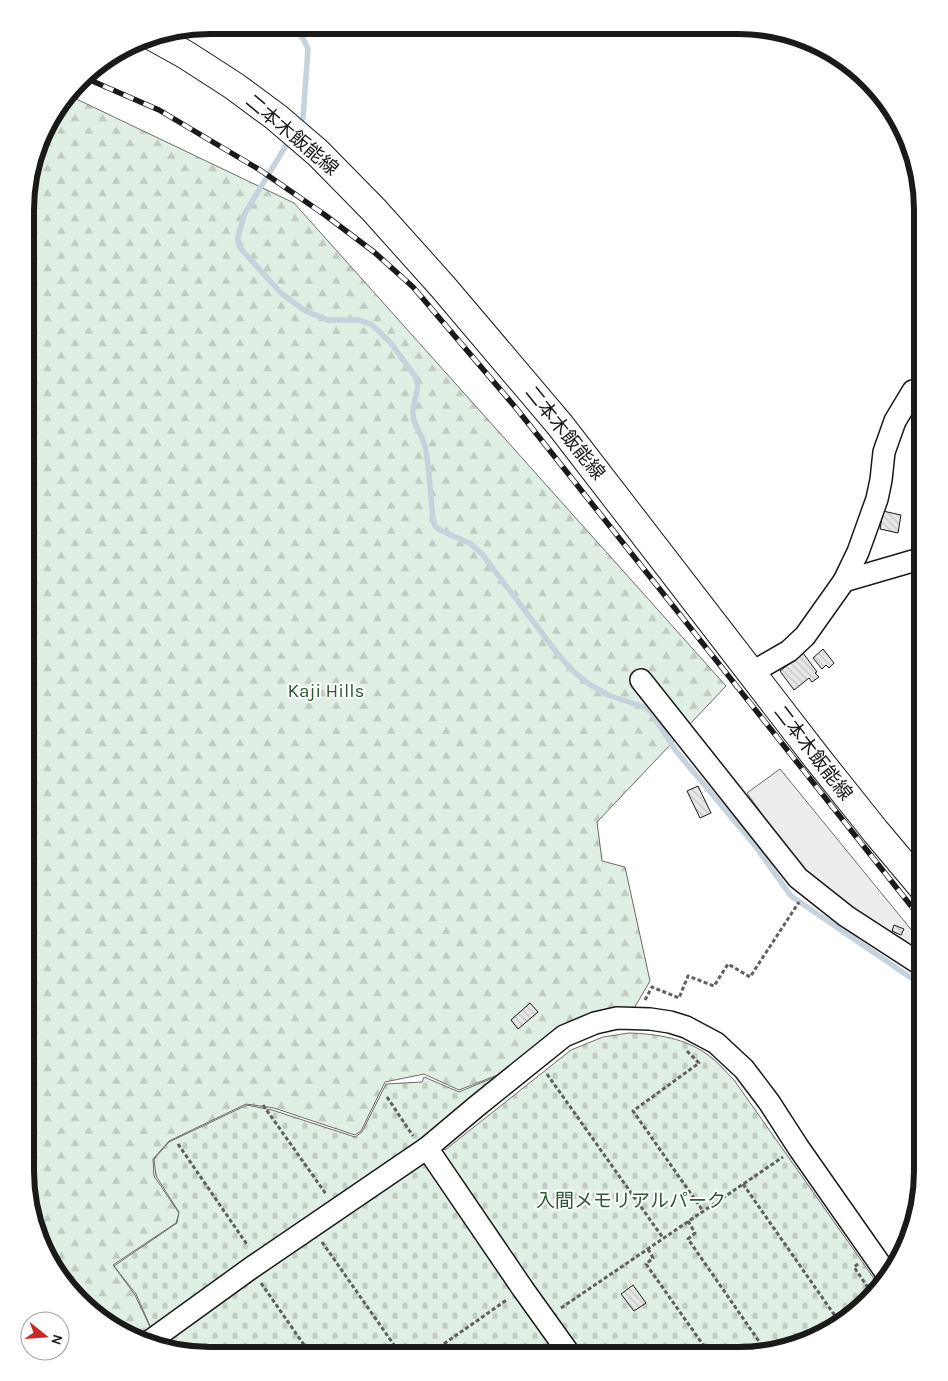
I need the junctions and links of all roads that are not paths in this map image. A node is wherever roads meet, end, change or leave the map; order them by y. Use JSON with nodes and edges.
{"nodes":[{"id":1,"x":161,"y":41,"type":"edge"},
{"id":2,"x":913,"y":391,"type":"dead end"},
{"id":3,"x":914,"y":561,"type":"edge"},
{"id":4,"x":844,"y":581,"type":"junction"},
{"id":5,"x":751,"y":673,"type":"junction"},
{"id":6,"x":641,"y":680,"type":"dead end"},
{"id":7,"x":914,"y":877,"type":"edge"},
{"id":8,"x":914,"y":960,"type":"edge"},
{"id":9,"x":425,"y":1149,"type":"junction"},
{"id":10,"x":884,"y":1270,"type":"edge"},
{"id":11,"x":154,"y":1338,"type":"edge"},
{"id":12,"x":565,"y":1347,"type":"edge"}],
"edges":[{"from":1,"to":5,"type":"main road","name":"二本木飯能線"},
{"from":2,"to":4,"type":"lane"},
{"from":3,"to":4,"type":"lane"},
{"from":4,"to":5,"type":"lane"},
{"from":5,"to":7,"type":"main road","name":"二本木飯能線"},
{"from":6,"to":8,"type":"lane"},
{"from":9,"to":10,"type":"lane"},
{"from":9,"to":11,"type":"lane"},
{"from":9,"to":12,"type":"lane"}]}
